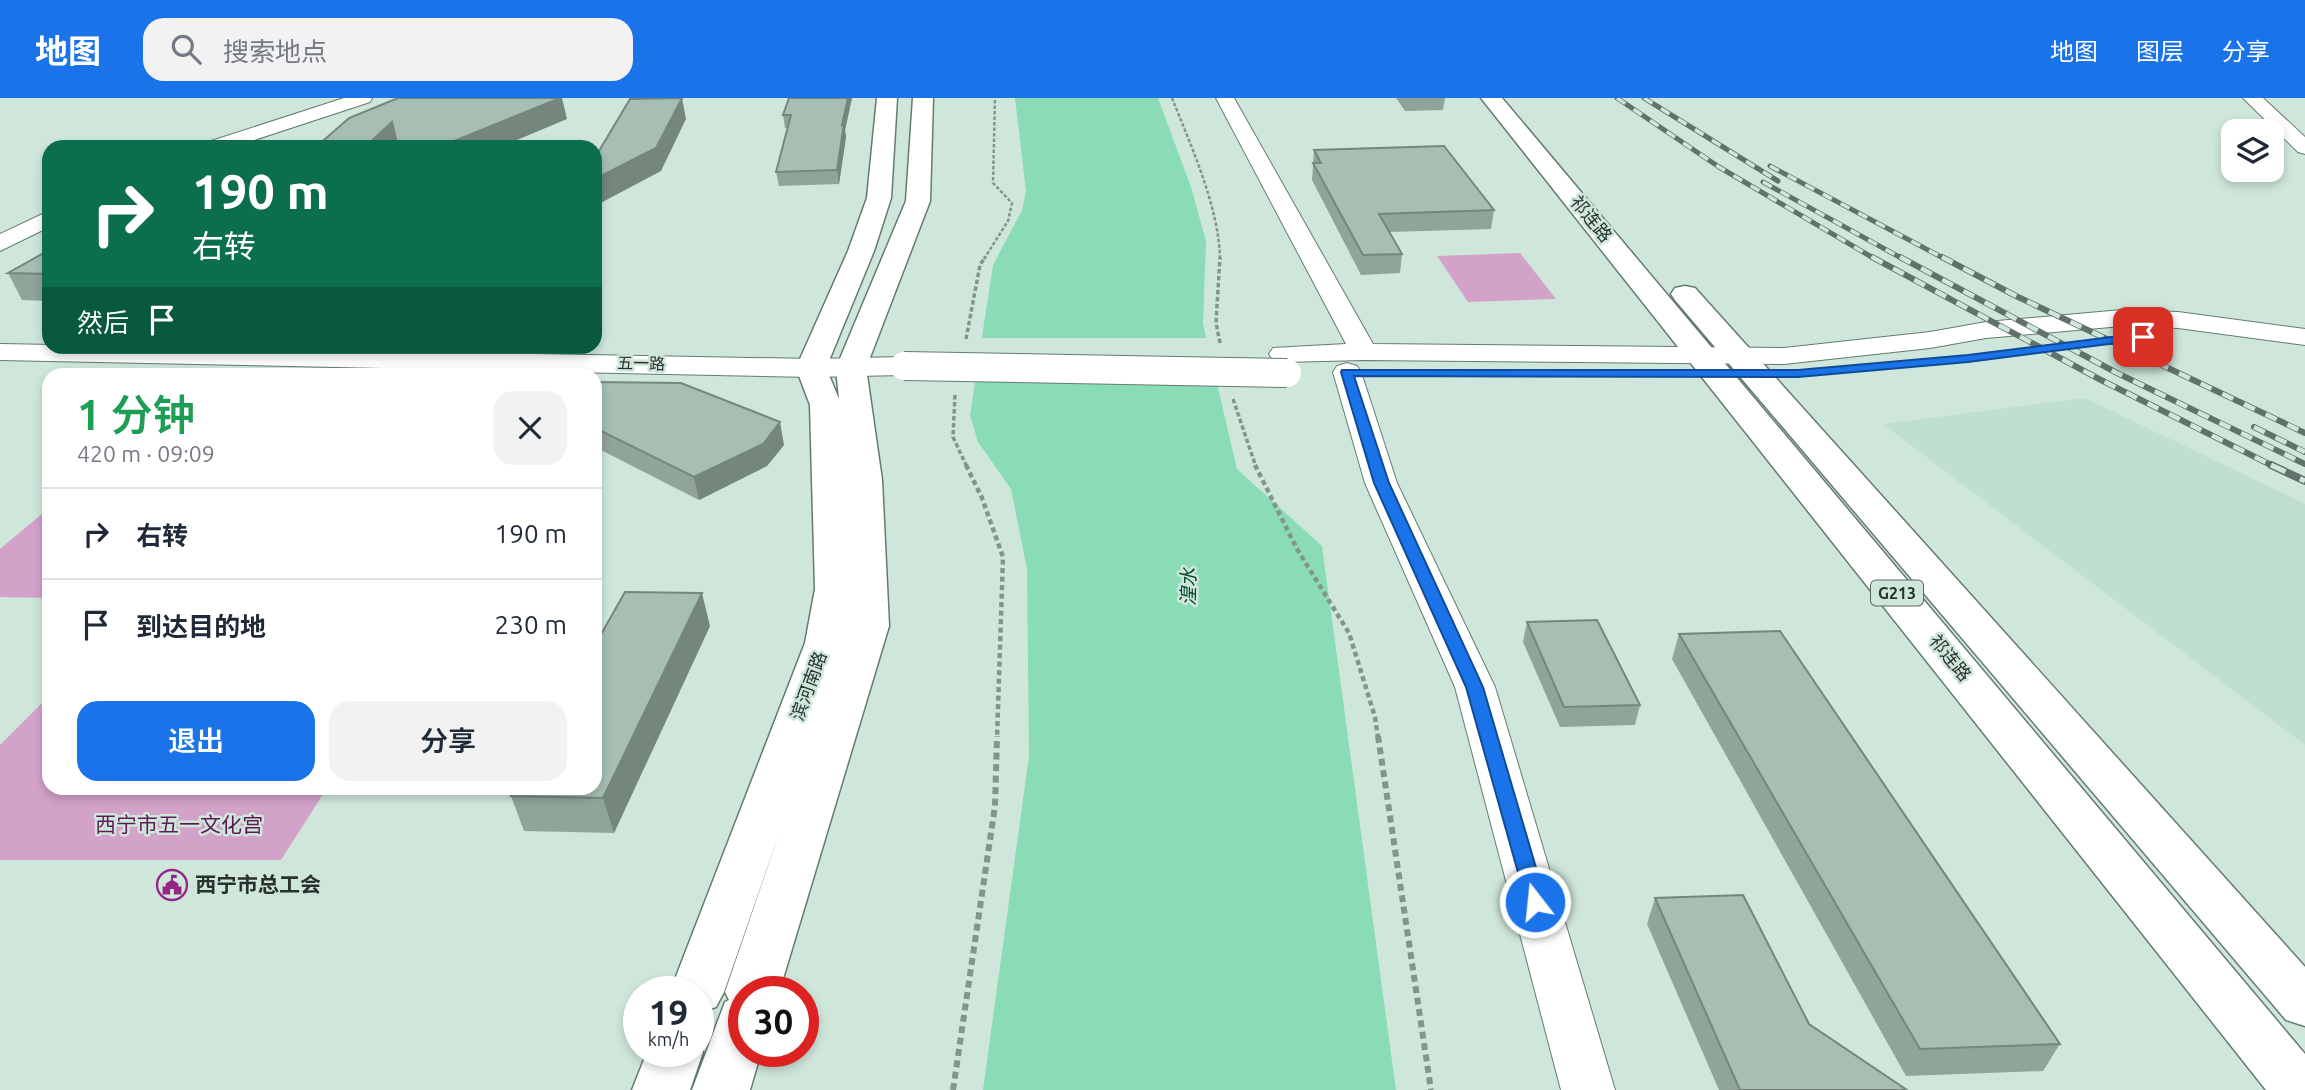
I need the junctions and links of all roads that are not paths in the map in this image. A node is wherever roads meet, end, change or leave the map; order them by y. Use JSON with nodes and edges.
{"nodes":[{"id":1,"x":363,"y":98,"type":"edge"},
{"id":2,"x":887,"y":98,"type":"edge"},
{"id":3,"x":923,"y":98,"type":"edge"},
{"id":4,"x":1225,"y":98,"type":"edge"},
{"id":5,"x":1491,"y":98,"type":"edge"},
{"id":6,"x":1516,"y":98,"type":"edge"},
{"id":7,"x":2252,"y":98,"type":"edge"},
{"id":8,"x":234,"y":140,"type":"edge"},
{"id":9,"x":2305,"y":148,"type":"edge"},
{"id":10,"x":42,"y":222,"type":"edge"},
{"id":11,"x":0,"y":244,"type":"edge"},
{"id":12,"x":0,"y":335,"type":"edge"},
{"id":13,"x":42,"y":336,"type":"edge"},
{"id":14,"x":2305,"y":337,"type":"edge"},
{"id":15,"x":602,"y":343,"type":"edge"},
{"id":16,"x":2305,"y":346,"type":"edge"},
{"id":17,"x":0,"y":352,"type":"edge"},
{"id":18,"x":42,"y":353,"type":"edge"},
{"id":19,"x":57,"y":354,"type":"edge"},
{"id":20,"x":906,"y":356,"type":"joint"},
{"id":21,"x":834,"y":358,"type":"junction"},
{"id":22,"x":1355,"y":362,"type":"junction"},
{"id":23,"x":1285,"y":363,"type":"joint"},
{"id":24,"x":1728,"y":365,"type":"junction"},
{"id":25,"x":427,"y":367,"type":"edge"},
{"id":26,"x":703,"y":976,"type":"edge"},
{"id":27,"x":757,"y":976,"type":"edge"},
{"id":28,"x":2305,"y":1004,"type":"edge"},
{"id":29,"x":669,"y":1067,"type":"edge"},
{"id":30,"x":728,"y":1067,"type":"edge"},
{"id":31,"x":661,"y":1090,"type":"edge"},
{"id":32,"x":721,"y":1090,"type":"edge"},
{"id":33,"x":1588,"y":1090,"type":"edge"},
{"id":34,"x":2301,"y":1090,"type":"edge"}],
"edges":[{"from":1,"to":8,"type":"street"},
{"from":2,"to":21,"type":"main road"},
{"from":3,"to":21,"type":"main road"},
{"from":4,"to":22,"type":"street"},
{"from":5,"to":24,"type":"main road","name":"祁连路","number":"G213"},
{"from":6,"to":24,"type":"main road","name":"祁连路","number":"G213"},
{"from":7,"to":9,"type":"street"},
{"from":10,"to":11,"type":"street"},
{"from":12,"to":13,"type":"street"},
{"from":14,"to":24,"type":"street"},
{"from":15,"to":21,"type":"street","name":"五一路"},
{"from":16,"to":24,"type":"street"},
{"from":17,"to":18,"type":"street","name":"五一路"},
{"from":19,"to":25,"type":"street","name":"五一路"},
{"from":20,"to":21,"type":"street","name":"五一路"},
{"from":20,"to":23,"type":"street","bridge":true},
{"from":21,"to":25,"type":"street","name":"五一路"},
{"from":21,"to":26,"type":"main road","name":"滨河南路"},
{"from":21,"to":27,"type":"main road"},
{"from":22,"to":23,"type":"street"},
{"from":22,"to":24,"type":"street"},
{"from":22,"to":33,"type":"street"},
{"from":24,"to":28,"type":"main road","name":"祁连路","number":"G213"},
{"from":24,"to":34,"type":"main road","name":"祁连路","number":"G213"},
{"from":29,"to":31,"type":"main road"},
{"from":30,"to":32,"type":"main road"}]}
